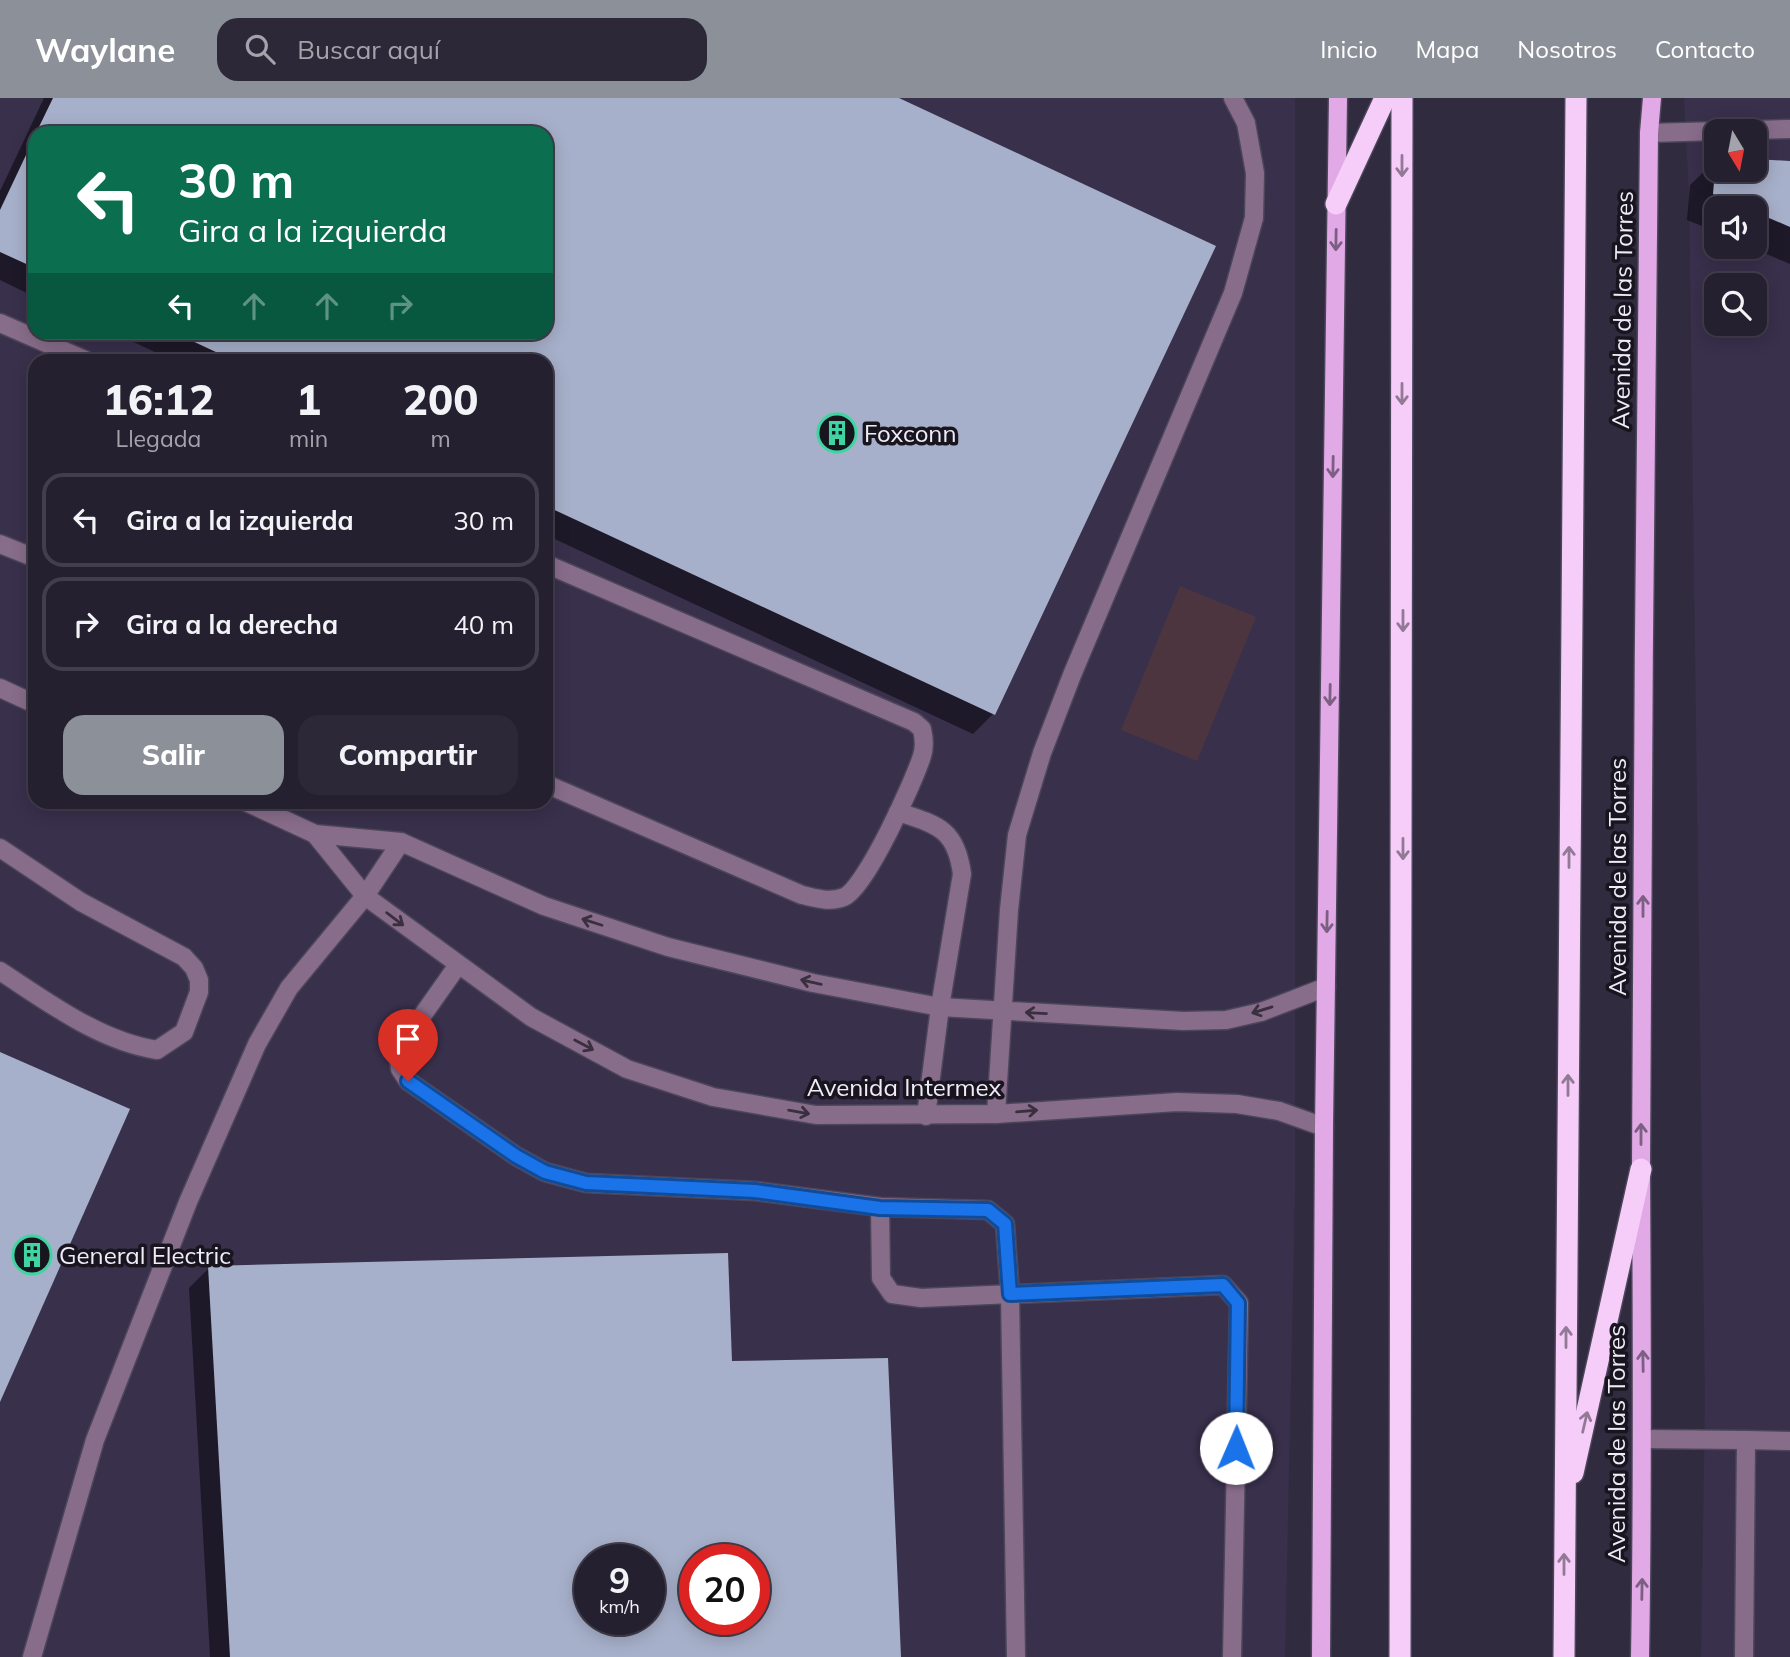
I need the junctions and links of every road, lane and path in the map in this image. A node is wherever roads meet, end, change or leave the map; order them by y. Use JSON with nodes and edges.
{"nodes":[{"id":1,"x":1233,"y":98,"type":"edge"},
{"id":2,"x":1338,"y":98,"type":"edge"},
{"id":3,"x":1385,"y":98,"type":"edge"},
{"id":4,"x":1402,"y":98,"type":"edge"},
{"id":5,"x":1576,"y":98,"type":"edge"},
{"id":6,"x":1652,"y":98,"type":"edge"},
{"id":7,"x":1790,"y":129,"type":"edge"},
{"id":8,"x":1649,"y":133,"type":"junction"},
{"id":9,"x":1336,"y":204,"type":"junction"},
{"id":10,"x":0,"y":323,"type":"edge"},
{"id":11,"x":28,"y":335,"type":"edge"},
{"id":12,"x":39,"y":340,"type":"edge"},
{"id":13,"x":71,"y":354,"type":"edge"},
{"id":14,"x":0,"y":544,"type":"edge"},
{"id":15,"x":28,"y":555,"type":"edge"},
{"id":16,"x":553,"y":567,"type":"edge"},
{"id":17,"x":0,"y":688,"type":"edge"},
{"id":18,"x":28,"y":701,"type":"edge"},
{"id":19,"x":553,"y":787,"type":"edge"},
{"id":20,"x":261,"y":809,"type":"edge"},
{"id":21,"x":898,"y":812,"type":"junction"},
{"id":22,"x":315,"y":834,"type":"junction"},
{"id":23,"x":401,"y":842,"type":"junction"},
{"id":24,"x":0,"y":848,"type":"edge"},
{"id":25,"x":365,"y":896,"type":"junction"},
{"id":26,"x":458,"y":965,"type":"junction"},
{"id":27,"x":0,"y":971,"type":"edge"},
{"id":28,"x":1326,"y":987,"type":"junction"},
{"id":29,"x":940,"y":1007,"type":"junction"},
{"id":30,"x":1002,"y":1011,"type":"junction"},
{"id":31,"x":996,"y":1114,"type":"junction"},
{"id":32,"x":926,"y":1116,"type":"junction"},
{"id":33,"x":1324,"y":1127,"type":"junction"},
{"id":34,"x":1641,"y":1169,"type":"junction"},
{"id":35,"x":880,"y":1208,"type":"junction"},
{"id":36,"x":1010,"y":1294,"type":"junction"},
{"id":37,"x":1644,"y":1439,"type":"junction"},
{"id":38,"x":1746,"y":1440,"type":"junction"},
{"id":39,"x":1790,"y":1441,"type":"edge"},
{"id":40,"x":1564,"y":1512,"type":"junction"},
{"id":41,"x":32,"y":1657,"type":"edge"},
{"id":42,"x":1016,"y":1657,"type":"edge"},
{"id":43,"x":1232,"y":1657,"type":"edge"},
{"id":44,"x":1321,"y":1657,"type":"edge"},
{"id":45,"x":1400,"y":1657,"type":"edge"},
{"id":46,"x":1564,"y":1657,"type":"edge"},
{"id":47,"x":1640,"y":1657,"type":"edge"},
{"id":48,"x":1744,"y":1657,"type":"edge"}],
"edges":[{"from":1,"to":30,"type":"street"},
{"from":2,"to":9,"type":"main road"},
{"from":3,"to":9,"type":"highway"},
{"from":4,"to":45,"type":"highway","one_way":true},
{"from":40,"to":5,"type":"highway","name":"Avenida de las Torres","one_way":true},
{"from":6,"to":8,"type":"main road","name":"Avenida de las Torres"},
{"from":7,"to":8,"type":"street"},
{"from":34,"to":8,"type":"main road","name":"Avenida de las Torres","one_way":true},
{"from":9,"to":28,"type":"main road","one_way":true},
{"from":10,"to":11,"type":"street"},
{"from":12,"to":13,"type":"street"},
{"from":14,"to":15,"type":"street"},
{"from":16,"to":21,"type":"street"},
{"from":17,"to":18,"type":"street"},
{"from":19,"to":21,"type":"street"},
{"from":20,"to":22,"type":"street","name":"Avenida Intermex"},
{"from":21,"to":29,"type":"street"},
{"from":22,"to":23,"type":"street","name":"Avenida Intermex"},
{"from":22,"to":25,"type":"street","name":"Avenida Intermex"},
{"from":23,"to":25,"type":"street"},
{"from":29,"to":23,"type":"street","name":"Avenida Intermex","one_way":true},
{"from":24,"to":27,"type":"street"},
{"from":25,"to":26,"type":"street","name":"Avenida Intermex","one_way":true},
{"from":25,"to":41,"type":"street"},
{"from":26,"to":32,"type":"street","name":"Avenida Intermex","one_way":true},
{"from":26,"to":35,"type":"street"},
{"from":28,"to":30,"type":"street","name":"Avenida Intermex","one_way":true},
{"from":28,"to":33,"type":"main road"},
{"from":29,"to":30,"type":"street","name":"Avenida Intermex"},
{"from":29,"to":32,"type":"street"},
{"from":30,"to":31,"type":"street"},
{"from":31,"to":32,"type":"street","name":"Avenida Intermex"},
{"from":31,"to":33,"type":"street","name":"Avenida Intermex","one_way":true},
{"from":33,"to":44,"type":"main road"},
{"from":37,"to":34,"type":"main road","name":"Avenida de las Torres","one_way":true},
{"from":40,"to":34,"type":"highway","one_way":true},
{"from":35,"to":36,"type":"street"},
{"from":35,"to":36,"type":"street"},
{"from":36,"to":42,"type":"street"},
{"from":36,"to":43,"type":"street"},
{"from":37,"to":38,"type":"street"},
{"from":47,"to":37,"type":"main road","name":"Avenida de las Torres","one_way":true},
{"from":38,"to":39,"type":"street"},
{"from":38,"to":48,"type":"street"},
{"from":46,"to":40,"type":"highway","name":"Avenida de las Torres","one_way":true}]}
